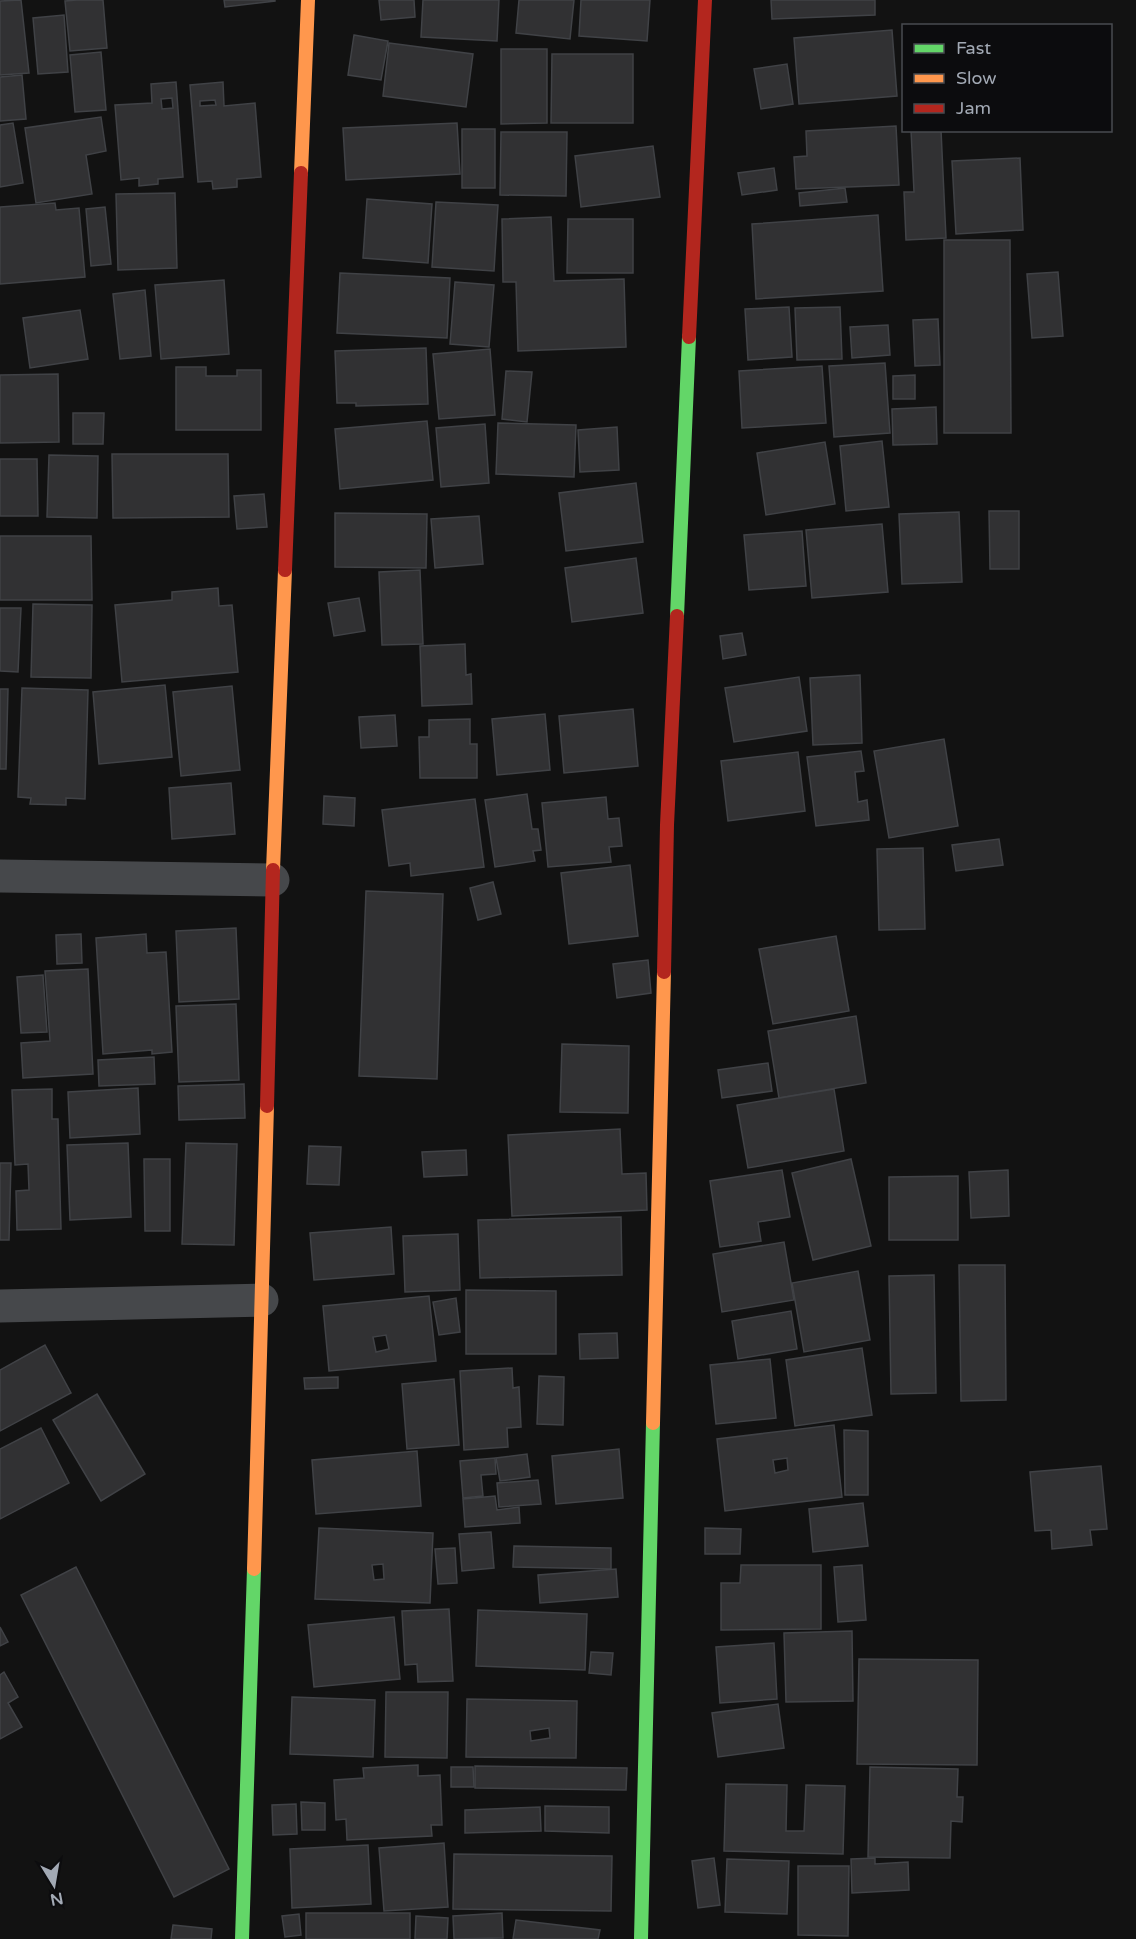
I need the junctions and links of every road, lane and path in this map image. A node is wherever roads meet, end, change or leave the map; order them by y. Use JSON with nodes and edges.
{"nodes":[{"id":1,"x":308,"y":0,"type":"edge"},
{"id":2,"x":705,"y":0,"type":"edge"},
{"id":3,"x":0,"y":876,"type":"edge"},
{"id":4,"x":273,"y":880,"type":"junction"},
{"id":5,"x":262,"y":1300,"type":"junction"},
{"id":6,"x":0,"y":1306,"type":"edge"},
{"id":7,"x":242,"y":1939,"type":"edge"},
{"id":8,"x":641,"y":1939,"type":"edge"}],
"edges":[{"from":1,"to":4,"type":"street"},
{"from":2,"to":8,"type":"street"},
{"from":3,"to":4,"type":"street"},
{"from":4,"to":5,"type":"street"},
{"from":5,"to":6,"type":"street"},
{"from":5,"to":7,"type":"street"}]}
